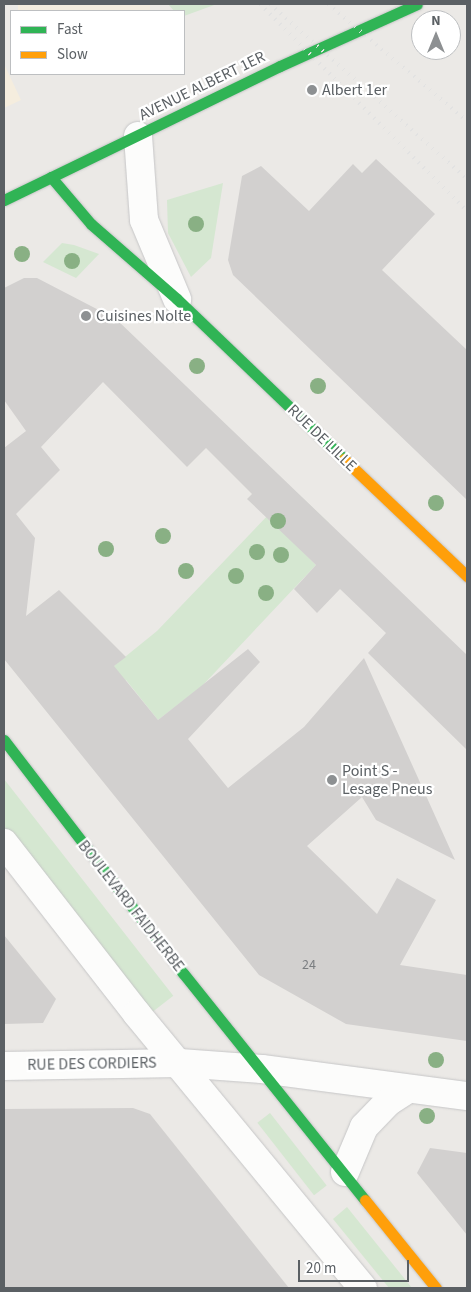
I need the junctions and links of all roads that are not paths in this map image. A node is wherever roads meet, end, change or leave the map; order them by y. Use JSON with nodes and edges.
{"nodes":[{"id":1,"x":417,"y":4,"type":"edge"},
{"id":2,"x":138,"y":136,"type":"junction"},
{"id":3,"x":51,"y":177,"type":"junction"},
{"id":4,"x":4,"y":200,"type":"edge"},
{"id":5,"x":177,"y":300,"type":"junction"},
{"id":6,"x":467,"y":576,"type":"edge"},
{"id":7,"x":4,"y":740,"type":"edge"},
{"id":8,"x":4,"y":843,"type":"edge"},
{"id":9,"x":180,"y":1063,"type":"junction"},
{"id":10,"x":4,"y":1066,"type":"edge"},
{"id":11,"x":262,"y":1069,"type":"junction"},
{"id":12,"x":408,"y":1089,"type":"junction"},
{"id":13,"x":467,"y":1096,"type":"edge"},
{"id":14,"x":345,"y":1172,"type":"junction"},
{"id":15,"x":362,"y":1288,"type":"edge"},
{"id":16,"x":436,"y":1288,"type":"edge"}],
"edges":[{"from":1,"to":2,"type":"street","name":"AVENUE ALBERT 1ER"},
{"from":2,"to":3,"type":"street","name":"AVENUE ALBERT 1ER"},
{"from":2,"to":5,"type":"street","name":"RUE DE LILLE"},
{"from":3,"to":4,"type":"street","name":"AVENUE ALBERT 1ER"},
{"from":3,"to":5,"type":"street","name":"RUE DE LILLE"},
{"from":5,"to":6,"type":"street","name":"RUE DE LILLE"},
{"from":7,"to":11,"type":"street","name":"BOULEVARD FAIDHERBE"},
{"from":8,"to":9,"type":"street"},
{"from":9,"to":10,"type":"street","name":"RUE DES CORDIERS"},
{"from":9,"to":11,"type":"street"},
{"from":9,"to":15,"type":"street"},
{"from":11,"to":12,"type":"street"},
{"from":11,"to":14,"type":"street","name":"BOULEVARD FAIDHERBE"},
{"from":12,"to":13,"type":"street"},
{"from":12,"to":14,"type":"street"},
{"from":14,"to":16,"type":"street","name":"BOULEVARD FAIDHERBE"}]}
